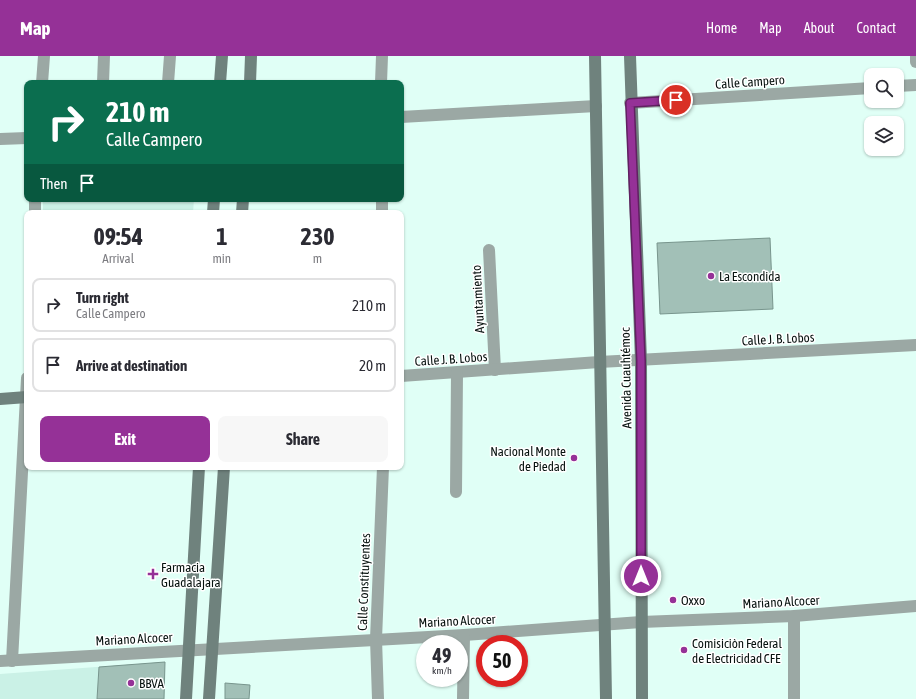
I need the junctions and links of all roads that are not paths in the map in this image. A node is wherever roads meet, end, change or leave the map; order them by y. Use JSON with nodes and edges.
{"nodes":[{"id":1,"x":44,"y":56,"type":"edge"},
{"id":2,"x":104,"y":56,"type":"edge"},
{"id":3,"x":170,"y":56,"type":"edge"},
{"id":4,"x":222,"y":56,"type":"edge"},
{"id":5,"x":251,"y":56,"type":"edge"},
{"id":6,"x":382,"y":56,"type":"edge"},
{"id":7,"x":595,"y":56,"type":"edge"},
{"id":8,"x":630,"y":56,"type":"edge"},
{"id":9,"x":916,"y":56,"type":"edge"},
{"id":10,"x":916,"y":62,"type":"edge"},
{"id":11,"x":42,"y":80,"type":"edge"},
{"id":12,"x":103,"y":80,"type":"edge"},
{"id":13,"x":168,"y":80,"type":"edge"},
{"id":14,"x":220,"y":80,"type":"edge"},
{"id":15,"x":250,"y":80,"type":"edge"},
{"id":16,"x":381,"y":80,"type":"edge"},
{"id":17,"x":916,"y":85,"type":"edge"},
{"id":18,"x":904,"y":86,"type":"edge"},
{"id":19,"x":864,"y":88,"type":"edge"},
{"id":20,"x":630,"y":103,"type":"junction"},
{"id":21,"x":596,"y":106,"type":"junction"},
{"id":22,"x":404,"y":117,"type":"edge"},
{"id":23,"x":24,"y":138,"type":"edge"},
{"id":24,"x":0,"y":139,"type":"edge"},
{"id":25,"x":489,"y":250,"type":"dead end"},
{"id":26,"x":916,"y":344,"type":"edge"},
{"id":27,"x":641,"y":361,"type":"junction"},
{"id":28,"x":599,"y":362,"type":"junction"},
{"id":29,"x":496,"y":370,"type":"junction"},
{"id":30,"x":457,"y":373,"type":"junction"},
{"id":31,"x":404,"y":376,"type":"edge"},
{"id":32,"x":24,"y":397,"type":"edge"},
{"id":33,"x":0,"y":399,"type":"edge"},
{"id":34,"x":24,"y":435,"type":"edge"},
{"id":35,"x":199,"y":470,"type":"edge"},
{"id":36,"x":224,"y":470,"type":"edge"},
{"id":37,"x":383,"y":470,"type":"edge"},
{"id":38,"x":456,"y":492,"type":"dead end"},
{"id":39,"x":916,"y":606,"type":"edge"},
{"id":40,"x":794,"y":616,"type":"junction"},
{"id":41,"x":641,"y":622,"type":"junction"},
{"id":42,"x":605,"y":625,"type":"junction"},
{"id":43,"x":464,"y":635,"type":"edge"},
{"id":44,"x":416,"y":637,"type":"edge"},
{"id":45,"x":376,"y":639,"type":"junction"},
{"id":46,"x":211,"y":648,"type":"junction"},
{"id":47,"x":189,"y":650,"type":"junction"},
{"id":48,"x":6,"y":661,"type":"edge"},
{"id":49,"x":463,"y":687,"type":"edge"},
{"id":50,"x":186,"y":699,"type":"edge"},
{"id":51,"x":209,"y":699,"type":"edge"},
{"id":52,"x":378,"y":699,"type":"edge"},
{"id":53,"x":463,"y":699,"type":"edge"},
{"id":54,"x":606,"y":699,"type":"edge"},
{"id":55,"x":642,"y":699,"type":"edge"},
{"id":56,"x":794,"y":699,"type":"edge"}],
"edges":[{"from":1,"to":11,"type":"street"},
{"from":2,"to":12,"type":"street"},
{"from":3,"to":13,"type":"street"},
{"from":4,"to":14,"type":"main road"},
{"from":5,"to":15,"type":"main road"},
{"from":6,"to":16,"type":"street"},
{"from":7,"to":21,"type":"main road","name":"Avenida Cuauhtémoc"},
{"from":8,"to":20,"type":"main road","name":"Avenida Cuauhtémoc"},
{"from":9,"to":10,"type":"street"},
{"from":17,"to":18,"type":"street"},
{"from":19,"to":20,"type":"street","name":"Calle Campero"},
{"from":20,"to":27,"type":"main road","name":"Avenida Cuauhtémoc"},
{"from":21,"to":22,"type":"street"},
{"from":21,"to":28,"type":"main road","name":"Avenida Cuauhtémoc"},
{"from":23,"to":24,"type":"street"},
{"from":25,"to":29,"type":"street","name":"Ayuntamiento"},
{"from":26,"to":27,"type":"street","name":"Calle J. B. Lobos"},
{"from":27,"to":28,"type":"street","name":"Calle J. B. Lobos"},
{"from":27,"to":41,"type":"main road","name":"Avenida Cuauhtémoc"},
{"from":28,"to":29,"type":"street","name":"Calle J. B. Lobos"},
{"from":28,"to":42,"type":"main road","name":"Avenida Cuauhtémoc"},
{"from":29,"to":30,"type":"street","name":"Calle J. B. Lobos"},
{"from":30,"to":31,"type":"street","name":"Calle J. B. Lobos"},
{"from":30,"to":38,"type":"street"},
{"from":32,"to":33,"type":"main road"},
{"from":34,"to":48,"type":"street"},
{"from":35,"to":47,"type":"main road"},
{"from":36,"to":46,"type":"main road"},
{"from":37,"to":45,"type":"street","name":"Calle Constituyentes"},
{"from":39,"to":40,"type":"street","name":"Mariano Alcocer"},
{"from":40,"to":41,"type":"street","name":"Mariano Alcocer"},
{"from":40,"to":56,"type":"street"},
{"from":41,"to":42,"type":"street","name":"Mariano Alcocer"},
{"from":41,"to":55,"type":"main road","name":"Avenida Cuauhtémoc"},
{"from":42,"to":43,"type":"street","name":"Mariano Alcocer"},
{"from":42,"to":54,"type":"main road","name":"Avenida Cuauhtémoc"},
{"from":44,"to":45,"type":"street","name":"Mariano Alcocer"},
{"from":45,"to":46,"type":"street","name":"Mariano Alcocer"},
{"from":45,"to":52,"type":"street","name":"Calle Constituyentes"},
{"from":46,"to":47,"type":"street","name":"Mariano Alcocer"},
{"from":46,"to":51,"type":"main road"},
{"from":47,"to":48,"type":"street","name":"Mariano Alcocer"},
{"from":47,"to":50,"type":"main road"},
{"from":49,"to":53,"type":"street"}]}
